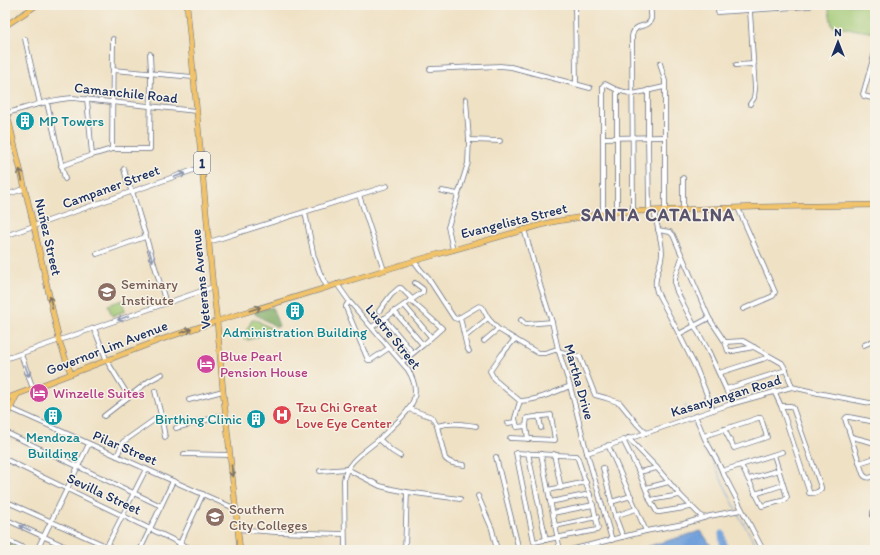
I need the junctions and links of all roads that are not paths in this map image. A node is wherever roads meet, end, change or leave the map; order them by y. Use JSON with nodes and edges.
{"nodes":[{"id":1,"x":37,"y":5,"type":"edge"},
{"id":2,"x":187,"y":5,"type":"edge"},
{"id":3,"x":575,"y":5,"type":"edge"},
{"id":4,"x":650,"y":5,"type":"edge"},
{"id":5,"x":810,"y":6,"type":"dead end"},
{"id":6,"x":779,"y":7,"type":"edge"},
{"id":7,"x":750,"y":11,"type":"junction"},
{"id":8,"x":718,"y":12,"type":"dead end"},
{"id":9,"x":5,"y":26,"type":"edge"},
{"id":10,"x":25,"y":40,"type":"dead end"},
{"id":11,"x":114,"y":40,"type":"dead end"},
{"id":12,"x":870,"y":49,"type":"dead end"},
{"id":13,"x":875,"y":51,"type":"edge"},
{"id":14,"x":150,"y":54,"type":"dead end"},
{"id":15,"x":874,"y":61,"type":"edge"},
{"id":16,"x":660,"y":63,"type":"dead end"},
{"id":17,"x":754,"y":64,"type":"junction"},
{"id":18,"x":736,"y":65,"type":"dead end"},
{"id":19,"x":113,"y":70,"type":"junction"},
{"id":20,"x":430,"y":70,"type":"dead end"},
{"id":21,"x":151,"y":74,"type":"junction"},
{"id":22,"x":193,"y":77,"type":"junction"},
{"id":23,"x":576,"y":84,"type":"junction"},
{"id":24,"x":664,"y":86,"type":"junction"},
{"id":25,"x":590,"y":88,"type":"dead end"},
{"id":26,"x":617,"y":90,"type":"junction"},
{"id":27,"x":648,"y":90,"type":"junction"},
{"id":28,"x":633,"y":94,"type":"junction"},
{"id":29,"x":875,"y":99,"type":"edge"},
{"id":30,"x":87,"y":100,"type":"junction"},
{"id":31,"x":466,"y":100,"type":"dead end"},
{"id":32,"x":47,"y":103,"type":"junction"},
{"id":33,"x":113,"y":103,"type":"junction"},
{"id":34,"x":40,"y":104,"type":"junction"},
{"id":35,"x":750,"y":104,"type":"dead end"},
{"id":36,"x":5,"y":105,"type":"edge"},
{"id":37,"x":151,"y":106,"type":"junction"},
{"id":38,"x":196,"y":111,"type":"junction"},
{"id":39,"x":7,"y":113,"type":"junction"},
{"id":40,"x":632,"y":137,"type":"junction"},
{"id":41,"x":648,"y":137,"type":"junction"},
{"id":42,"x":664,"y":137,"type":"junction"},
{"id":43,"x":604,"y":138,"type":"junction"},
{"id":44,"x":618,"y":138,"type":"junction"},
{"id":45,"x":469,"y":140,"type":"junction"},
{"id":46,"x":500,"y":141,"type":"dead end"},
{"id":47,"x":112,"y":149,"type":"junction"},
{"id":48,"x":92,"y":155,"type":"junction"},
{"id":49,"x":61,"y":166,"type":"junction"},
{"id":50,"x":202,"y":167,"type":"junction"},
{"id":51,"x":124,"y":169,"type":"dead end"},
{"id":52,"x":684,"y":178,"type":"dead end"},
{"id":53,"x":65,"y":179,"type":"dead end"},
{"id":54,"x":387,"y":186,"type":"dead end"},
{"id":55,"x":24,"y":188,"type":"junction"},
{"id":56,"x":442,"y":191,"type":"dead end"},
{"id":57,"x":132,"y":192,"type":"junction"},
{"id":58,"x":458,"y":194,"type":"junction"},
{"id":59,"x":5,"y":195,"type":"edge"},
{"id":60,"x":359,"y":195,"type":"junction"},
{"id":61,"x":875,"y":205,"type":"edge"},
{"id":62,"x":738,"y":208,"type":"junction"},
{"id":63,"x":683,"y":209,"type":"junction"},
{"id":64,"x":651,"y":211,"type":"junction"},
{"id":65,"x":665,"y":211,"type":"junction"},
{"id":66,"x":305,"y":212,"type":"junction"},
{"id":67,"x":617,"y":212,"type":"junction"},
{"id":68,"x":633,"y":212,"type":"junction"},
{"id":69,"x":603,"y":214,"type":"junction"},
{"id":70,"x":34,"y":226,"type":"junction"},
{"id":71,"x":524,"y":229,"type":"junction"},
{"id":72,"x":658,"y":230,"type":"junction"},
{"id":73,"x":5,"y":236,"type":"edge"},
{"id":74,"x":145,"y":237,"type":"junction"},
{"id":75,"x":208,"y":242,"type":"junction"},
{"id":76,"x":453,"y":250,"type":"junction"},
{"id":77,"x":97,"y":254,"type":"dead end"},
{"id":78,"x":682,"y":256,"type":"junction"},
{"id":79,"x":414,"y":261,"type":"junction"},
{"id":80,"x":384,"y":270,"type":"junction"},
{"id":81,"x":415,"y":283,"type":"dead end"},
{"id":82,"x":336,"y":284,"type":"junction"},
{"id":83,"x":213,"y":287,"type":"junction"},
{"id":84,"x":327,"y":287,"type":"junction"},
{"id":85,"x":411,"y":300,"type":"junction"},
{"id":86,"x":349,"y":301,"type":"junction"},
{"id":87,"x":166,"y":303,"type":"junction"},
{"id":88,"x":404,"y":304,"type":"junction"},
{"id":89,"x":742,"y":310,"type":"dead end"},
{"id":90,"x":379,"y":311,"type":"dead end"},
{"id":91,"x":394,"y":311,"type":"junction"},
{"id":92,"x":460,"y":317,"type":"junction"},
{"id":93,"x":384,"y":318,"type":"junction"},
{"id":94,"x":488,"y":318,"type":"junction"},
{"id":95,"x":710,"y":318,"type":"junction"},
{"id":96,"x":521,"y":320,"type":"dead end"},
{"id":97,"x":217,"y":321,"type":"junction"},
{"id":98,"x":552,"y":322,"type":"junction"},
{"id":99,"x":694,"y":326,"type":"junction"},
{"id":100,"x":372,"y":327,"type":"junction"},
{"id":101,"x":94,"y":328,"type":"junction"},
{"id":102,"x":498,"y":329,"type":"junction"},
{"id":103,"x":679,"y":334,"type":"junction"},
{"id":104,"x":431,"y":337,"type":"junction"},
{"id":105,"x":465,"y":337,"type":"junction"},
{"id":106,"x":515,"y":339,"type":"junction"},
{"id":107,"x":59,"y":340,"type":"junction"},
{"id":108,"x":875,"y":340,"type":"edge"},
{"id":109,"x":484,"y":341,"type":"dead end"},
{"id":110,"x":725,"y":342,"type":"junction"},
{"id":111,"x":423,"y":345,"type":"junction"},
{"id":112,"x":864,"y":345,"type":"dead end"},
{"id":113,"x":754,"y":347,"type":"junction"},
{"id":114,"x":389,"y":348,"type":"junction"},
{"id":115,"x":558,"y":350,"type":"junction"},
{"id":116,"x":469,"y":351,"type":"dead end"},
{"id":117,"x":413,"y":353,"type":"junction"},
{"id":118,"x":21,"y":354,"type":"junction"},
{"id":119,"x":769,"y":357,"type":"junction"},
{"id":120,"x":5,"y":359,"type":"edge"},
{"id":121,"x":107,"y":361,"type":"junction"},
{"id":122,"x":402,"y":362,"type":"junction"},
{"id":123,"x":786,"y":370,"type":"junction"},
{"id":124,"x":719,"y":372,"type":"junction"},
{"id":125,"x":71,"y":374,"type":"junction"},
{"id":126,"x":162,"y":374,"type":"dead end"},
{"id":127,"x":570,"y":386,"type":"junction"},
{"id":128,"x":792,"y":387,"type":"junction"},
{"id":129,"x":33,"y":389,"type":"junction"},
{"id":130,"x":726,"y":389,"type":"junction"},
{"id":131,"x":155,"y":391,"type":"dead end"},
{"id":132,"x":223,"y":391,"type":"junction"},
{"id":133,"x":774,"y":391,"type":"junction"},
{"id":134,"x":17,"y":395,"type":"junction"},
{"id":135,"x":129,"y":397,"type":"junction"},
{"id":136,"x":5,"y":399,"type":"edge"},
{"id":137,"x":189,"y":400,"type":"dead end"},
{"id":138,"x":520,"y":401,"type":"junction"},
{"id":139,"x":731,"y":404,"type":"junction"},
{"id":140,"x":875,"y":404,"type":"edge"},
{"id":141,"x":781,"y":406,"type":"junction"},
{"id":142,"x":8,"y":407,"type":"edge"},
{"id":143,"x":409,"y":409,"type":"junction"},
{"id":144,"x":713,"y":410,"type":"junction"},
{"id":145,"x":160,"y":415,"type":"junction"},
{"id":146,"x":225,"y":415,"type":"junction"},
{"id":147,"x":104,"y":416,"type":"dead end"},
{"id":148,"x":539,"y":416,"type":"junction"},
{"id":149,"x":695,"y":416,"type":"junction"},
{"id":150,"x":5,"y":419,"type":"edge"},
{"id":151,"x":515,"y":422,"type":"junction"},
{"id":152,"x":875,"y":422,"type":"edge"},
{"id":153,"x":508,"y":423,"type":"dead end"},
{"id":154,"x":437,"y":426,"type":"junction"},
{"id":155,"x":476,"y":426,"type":"dead end"},
{"id":156,"x":526,"y":426,"type":"junction"},
{"id":157,"x":176,"y":428,"type":"dead end"},
{"id":158,"x":541,"y":428,"type":"dead end"},
{"id":159,"x":724,"y":429,"type":"junction"},
{"id":160,"x":5,"y":432,"type":"edge"},
{"id":161,"x":646,"y":433,"type":"junction"},
{"id":162,"x":704,"y":436,"type":"junction"},
{"id":163,"x":165,"y":437,"type":"dead end"},
{"id":164,"x":852,"y":437,"type":"junction"},
{"id":165,"x":510,"y":438,"type":"dead end"},
{"id":166,"x":628,"y":438,"type":"junction"},
{"id":167,"x":379,"y":439,"type":"junction"},
{"id":168,"x":528,"y":439,"type":"junction"},
{"id":169,"x":623,"y":440,"type":"junction"},
{"id":170,"x":875,"y":443,"type":"edge"},
{"id":171,"x":90,"y":444,"type":"junction"},
{"id":172,"x":608,"y":445,"type":"junction"},
{"id":173,"x":782,"y":452,"type":"dead end"},
{"id":174,"x":528,"y":453,"type":"junction"},
{"id":175,"x":587,"y":453,"type":"junction"},
{"id":176,"x":184,"y":454,"type":"dead end"},
{"id":177,"x":541,"y":454,"type":"junction"},
{"id":178,"x":554,"y":454,"type":"junction"},
{"id":179,"x":230,"y":455,"type":"junction"},
{"id":180,"x":774,"y":455,"type":"junction"},
{"id":181,"x":117,"y":456,"type":"junction"},
{"id":182,"x":400,"y":456,"type":"dead end"},
{"id":183,"x":496,"y":457,"type":"dead end"},
{"id":184,"x":875,"y":458,"type":"edge"},
{"id":185,"x":5,"y":459,"type":"edge"},
{"id":186,"x":859,"y":463,"type":"junction"},
{"id":187,"x":464,"y":465,"type":"dead end"},
{"id":188,"x":741,"y":465,"type":"junction"},
{"id":189,"x":78,"y":468,"type":"junction"},
{"id":190,"x":603,"y":468,"type":"dead end"},
{"id":191,"x":657,"y":468,"type":"junction"},
{"id":192,"x":146,"y":469,"type":"junction"},
{"id":193,"x":347,"y":469,"type":"junction"},
{"id":194,"x":778,"y":470,"type":"junction"},
{"id":195,"x":320,"y":471,"type":"dead end"},
{"id":196,"x":722,"y":471,"type":"junction"},
{"id":197,"x":639,"y":472,"type":"junction"},
{"id":198,"x":875,"y":476,"type":"edge"},
{"id":199,"x":749,"y":479,"type":"junction"},
{"id":200,"x":173,"y":481,"type":"junction"},
{"id":201,"x":586,"y":482,"type":"junction"},
{"id":202,"x":669,"y":482,"type":"junction"},
{"id":203,"x":783,"y":485,"type":"junction"},
{"id":204,"x":561,"y":488,"type":"junction"},
{"id":205,"x":646,"y":488,"type":"junction"},
{"id":206,"x":68,"y":489,"type":"junction"},
{"id":207,"x":548,"y":490,"type":"junction"},
{"id":208,"x":406,"y":492,"type":"junction"},
{"id":209,"x":134,"y":493,"type":"junction"},
{"id":210,"x":204,"y":494,"type":"junction"},
{"id":211,"x":590,"y":494,"type":"junction"},
{"id":212,"x":680,"y":494,"type":"junction"},
{"id":213,"x":755,"y":494,"type":"junction"},
{"id":214,"x":478,"y":496,"type":"dead end"},
{"id":215,"x":630,"y":496,"type":"junction"},
{"id":216,"x":460,"y":499,"type":"dead end"},
{"id":217,"x":650,"y":500,"type":"junction"},
{"id":218,"x":5,"y":501,"type":"edge"},
{"id":219,"x":550,"y":502,"type":"junction"},
{"id":220,"x":611,"y":502,"type":"junction"},
{"id":221,"x":161,"y":506,"type":"junction"},
{"id":222,"x":594,"y":506,"type":"junction"},
{"id":223,"x":691,"y":507,"type":"junction"},
{"id":224,"x":236,"y":509,"type":"junction"},
{"id":225,"x":636,"y":509,"type":"junction"},
{"id":226,"x":875,"y":509,"type":"edge"},
{"id":227,"x":741,"y":510,"type":"junction"},
{"id":228,"x":553,"y":514,"type":"junction"},
{"id":229,"x":122,"y":515,"type":"junction"},
{"id":230,"x":614,"y":516,"type":"junction"},
{"id":231,"x":874,"y":516,"type":"dead end"},
{"id":232,"x":597,"y":517,"type":"junction"},
{"id":233,"x":703,"y":518,"type":"junction"},
{"id":234,"x":5,"y":519,"type":"edge"},
{"id":235,"x":52,"y":521,"type":"junction"},
{"id":236,"x":555,"y":526,"type":"junction"},
{"id":237,"x":150,"y":528,"type":"junction"},
{"id":238,"x":237,"y":529,"type":"junction"},
{"id":239,"x":646,"y":531,"type":"junction"},
{"id":240,"x":344,"y":534,"type":"junction"},
{"id":241,"x":44,"y":537,"type":"junction"},
{"id":242,"x":623,"y":537,"type":"junction"},
{"id":243,"x":558,"y":538,"type":"junction"},
{"id":244,"x":5,"y":539,"type":"edge"},
{"id":245,"x":546,"y":540,"type":"junction"},
{"id":246,"x":612,"y":540,"type":"junction"},
{"id":247,"x":180,"y":543,"type":"junction"},
{"id":248,"x":106,"y":548,"type":"edge"},
{"id":249,"x":28,"y":550,"type":"edge"},
{"id":250,"x":37,"y":550,"type":"edge"},
{"id":251,"x":73,"y":550,"type":"edge"},
{"id":252,"x":115,"y":550,"type":"edge"},
{"id":253,"x":140,"y":550,"type":"edge"},
{"id":254,"x":176,"y":550,"type":"edge"},
{"id":255,"x":194,"y":550,"type":"edge"},
{"id":256,"x":240,"y":550,"type":"edge"},
{"id":257,"x":344,"y":550,"type":"edge"},
{"id":258,"x":405,"y":550,"type":"edge"},
{"id":259,"x":496,"y":550,"type":"edge"},
{"id":260,"x":519,"y":550,"type":"edge"},
{"id":261,"x":560,"y":550,"type":"edge"},
{"id":262,"x":570,"y":550,"type":"edge"},
{"id":263,"x":763,"y":550,"type":"edge"}],
"edges":[{"from":1,"to":9,"type":"main road"},
{"from":2,"to":22,"type":"main road","name":"Veterans Avenue","number":"1"},
{"from":3,"to":23,"type":"street"},
{"from":4,"to":28,"type":"street"},
{"from":5,"to":6,"type":"street"},
{"from":6,"to":7,"type":"street"},
{"from":7,"to":8,"type":"street"},
{"from":7,"to":17,"type":"street"},
{"from":10,"to":34,"type":"street"},
{"from":11,"to":19,"type":"street"},
{"from":12,"to":13,"type":"street"},
{"from":13,"to":15,"type":"street"},
{"from":14,"to":21,"type":"street"},
{"from":15,"to":29,"type":"street"},
{"from":16,"to":24,"type":"street"},
{"from":17,"to":18,"type":"street"},
{"from":17,"to":35,"type":"street"},
{"from":19,"to":21,"type":"street"},
{"from":19,"to":33,"type":"street"},
{"from":20,"to":23,"type":"street"},
{"from":21,"to":22,"type":"street"},
{"from":21,"to":37,"type":"street"},
{"from":22,"to":38,"type":"main road","name":"Veterans Avenue","number":"1"},
{"from":23,"to":25,"type":"street"},
{"from":24,"to":27,"type":"street"},
{"from":24,"to":42,"type":"street"},
{"from":26,"to":28,"type":"street"},
{"from":26,"to":43,"type":"street"},
{"from":26,"to":44,"type":"street"},
{"from":27,"to":28,"type":"street"},
{"from":27,"to":41,"type":"street"},
{"from":28,"to":40,"type":"street"},
{"from":30,"to":32,"type":"street","name":"Camanchile Road"},
{"from":30,"to":33,"type":"street","name":"Camanchile Road"},
{"from":30,"to":48,"type":"street"},
{"from":31,"to":45,"type":"street"},
{"from":32,"to":34,"type":"street","name":"Camanchile Road"},
{"from":32,"to":49,"type":"street"},
{"from":33,"to":37,"type":"street","name":"Camanchile Road"},
{"from":33,"to":47,"type":"street"},
{"from":34,"to":39,"type":"street","name":"Camanchile Road"},
{"from":36,"to":39,"type":"main road","name":"Nuñez Street"},
{"from":37,"to":38,"type":"street","name":"Camanchile Road"},
{"from":37,"to":47,"type":"street"},
{"from":38,"to":50,"type":"main road","name":"Veterans Avenue","number":"1"},
{"from":55,"to":39,"type":"main road","name":"Nuñez Street","one_way":true},
{"from":40,"to":41,"type":"street"},
{"from":40,"to":44,"type":"street"},
{"from":40,"to":68,"type":"street"},
{"from":41,"to":42,"type":"street"},
{"from":41,"to":64,"type":"street"},
{"from":42,"to":65,"type":"street"},
{"from":43,"to":44,"type":"street"},
{"from":43,"to":69,"type":"street"},
{"from":44,"to":67,"type":"street"},
{"from":45,"to":46,"type":"street"},
{"from":45,"to":58,"type":"street"},
{"from":47,"to":48,"type":"street"},
{"from":48,"to":49,"type":"street"},
{"from":49,"to":53,"type":"street"},
{"from":57,"to":50,"type":"street","name":"Campaner Street","one_way":true},
{"from":50,"to":75,"type":"main road","name":"Veterans Avenue","number":"1"},
{"from":51,"to":57,"type":"street"},
{"from":52,"to":63,"type":"street"},
{"from":54,"to":60,"type":"street"},
{"from":55,"to":59,"type":"street"},
{"from":55,"to":70,"type":"main road","name":"Nuñez Street"},
{"from":56,"to":58,"type":"street"},
{"from":57,"to":70,"type":"street","name":"Campaner Street"},
{"from":57,"to":74,"type":"street"},
{"from":58,"to":76,"type":"street"},
{"from":60,"to":66,"type":"street"},
{"from":60,"to":80,"type":"street"},
{"from":61,"to":62,"type":"main road","name":"Evangelista Street"},
{"from":62,"to":63,"type":"main road","name":"Evangelista Street"},
{"from":62,"to":89,"type":"street"},
{"from":63,"to":65,"type":"main road","name":"Evangelista Street"},
{"from":64,"to":65,"type":"main road","name":"Evangelista Street"},
{"from":64,"to":68,"type":"main road","name":"Evangelista Street"},
{"from":64,"to":72,"type":"street"},
{"from":66,"to":75,"type":"street"},
{"from":66,"to":84,"type":"street"},
{"from":67,"to":68,"type":"main road","name":"Evangelista Street"},
{"from":67,"to":69,"type":"main road","name":"Evangelista Street"},
{"from":69,"to":71,"type":"main road","name":"Evangelista Street"},
{"from":70,"to":73,"type":"street","name":"Campaner Street"},
{"from":107,"to":70,"type":"main road","name":"Nuñez Street","one_way":true},
{"from":71,"to":76,"type":"main road","name":"Evangelista Street"},
{"from":71,"to":98,"type":"street","name":"Martha Drive"},
{"from":72,"to":78,"type":"street"},
{"from":72,"to":103,"type":"street"},
{"from":74,"to":77,"type":"street"},
{"from":74,"to":87,"type":"street","one_way":true},
{"from":75,"to":83,"type":"main road","name":"Veterans Avenue","number":"1"},
{"from":76,"to":79,"type":"main road","name":"Evangelista Street"},
{"from":78,"to":95,"type":"street"},
{"from":78,"to":99,"type":"street"},
{"from":79,"to":80,"type":"main road","name":"Evangelista Street"},
{"from":79,"to":92,"type":"street"},
{"from":80,"to":82,"type":"main road","name":"Evangelista Street"},
{"from":81,"to":85,"type":"street"},
{"from":82,"to":84,"type":"main road","name":"Evangelista Street"},
{"from":82,"to":86,"type":"street","name":"Lustre Street"},
{"from":83,"to":87,"type":"street"},
{"from":83,"to":97,"type":"main road","name":"Veterans Avenue","number":"1"},
{"from":97,"to":84,"type":"main road","name":"Evangelista Street","one_way":true},
{"from":85,"to":88,"type":"street"},
{"from":85,"to":90,"type":"street"},
{"from":85,"to":104,"type":"street"},
{"from":86,"to":100,"type":"street","name":"Lustre Street"},
{"from":86,"to":114,"type":"street"},
{"from":87,"to":101,"type":"street","one_way":true},
{"from":88,"to":91,"type":"street"},
{"from":88,"to":104,"type":"street"},
{"from":91,"to":93,"type":"street"},
{"from":91,"to":111,"type":"street"},
{"from":92,"to":94,"type":"street"},
{"from":92,"to":105,"type":"street"},
{"from":93,"to":100,"type":"street"},
{"from":93,"to":117,"type":"street"},
{"from":94,"to":102,"type":"street"},
{"from":94,"to":105,"type":"street"},
{"from":95,"to":99,"type":"street"},
{"from":95,"to":110,"type":"street"},
{"from":96,"to":98,"type":"street"},
{"from":121,"to":97,"type":"main road","name":"Governor Lim Avenue","one_way":true},
{"from":97,"to":132,"type":"main road","name":"Veterans Avenue"},
{"from":98,"to":115,"type":"street","name":"Martha Drive"},
{"from":99,"to":103,"type":"street"},
{"from":99,"to":124,"type":"street"},
{"from":100,"to":114,"type":"street","name":"Lustre Street"},
{"from":101,"to":107,"type":"street"},
{"from":101,"to":121,"type":"street"},
{"from":102,"to":106,"type":"street"},
{"from":102,"to":109,"type":"street"},
{"from":103,"to":144,"type":"street"},
{"from":104,"to":111,"type":"street"},
{"from":105,"to":116,"type":"street"},
{"from":106,"to":115,"type":"street"},
{"from":106,"to":138,"type":"street"},
{"from":107,"to":118,"type":"street"},
{"from":107,"to":125,"type":"main road","name":"Nuñez Street"},
{"from":108,"to":112,"type":"street"},
{"from":110,"to":113,"type":"street"},
{"from":110,"to":113,"type":"street"},
{"from":111,"to":117,"type":"street"},
{"from":113,"to":119,"type":"street"},
{"from":114,"to":122,"type":"street","name":"Lustre Street"},
{"from":115,"to":127,"type":"street","name":"Martha Drive"},
{"from":115,"to":161,"type":"street"},
{"from":117,"to":122,"type":"street"},
{"from":118,"to":120,"type":"street"},
{"from":118,"to":129,"type":"street","one_way":true},
{"from":119,"to":123,"type":"street"},
{"from":119,"to":124,"type":"street"},
{"from":121,"to":125,"type":"main road","name":"Governor Lim Avenue"},
{"from":121,"to":135,"type":"street"},
{"from":122,"to":143,"type":"street","name":"Lustre Street"},
{"from":123,"to":128,"type":"street"},
{"from":123,"to":130,"type":"street"},
{"from":124,"to":130,"type":"street"},
{"from":125,"to":129,"type":"main road","name":"Governor Lim Avenue"},
{"from":126,"to":135,"type":"street"},
{"from":127,"to":138,"type":"street"},
{"from":127,"to":175,"type":"street","name":"Martha Drive"},
{"from":128,"to":133,"type":"street","name":"Kasanyangan Road"},
{"from":128,"to":140,"type":"street","name":"Kasanyangan Road"},
{"from":129,"to":134,"type":"main road","name":"Governor Lim Avenue"},
{"from":130,"to":139,"type":"street"},
{"from":131,"to":145,"type":"street"},
{"from":132,"to":137,"type":"street"},
{"from":132,"to":146,"type":"main road","name":"Veterans Avenue"},
{"from":133,"to":139,"type":"street","name":"Kasanyangan Road"},
{"from":133,"to":141,"type":"street"},
{"from":134,"to":136,"type":"main road","name":"Governor Lim Avenue"},
{"from":134,"to":142,"type":"main road"},
{"from":135,"to":147,"type":"street"},
{"from":138,"to":151,"type":"street"},
{"from":139,"to":144,"type":"street","name":"Kasanyangan Road"},
{"from":141,"to":141,"type":"street"},
{"from":142,"to":150,"type":"main road"},
{"from":142,"to":171,"type":"street","name":"Pilar Street"},
{"from":143,"to":154,"type":"street"},
{"from":143,"to":167,"type":"street","name":"Lustre Street"},
{"from":144,"to":149,"type":"street","name":"Kasanyangan Road"},
{"from":145,"to":163,"type":"street"},
{"from":145,"to":181,"type":"street"},
{"from":146,"to":157,"type":"street"},
{"from":146,"to":179,"type":"main road","name":"Veterans Avenue"},
{"from":148,"to":156,"type":"street"},
{"from":148,"to":158,"type":"street"},
{"from":148,"to":168,"type":"street"},
{"from":149,"to":161,"type":"street","name":"Kasanyangan Road"},
{"from":149,"to":162,"type":"street"},
{"from":151,"to":153,"type":"street"},
{"from":151,"to":156,"type":"street"},
{"from":152,"to":164,"type":"street"},
{"from":154,"to":155,"type":"street"},
{"from":154,"to":187,"type":"street"},
{"from":156,"to":168,"type":"street"},
{"from":159,"to":159,"type":"street"},
{"from":159,"to":162,"type":"street"},
{"from":160,"to":189,"type":"street"},
{"from":161,"to":166,"type":"street","name":"Kasanyangan Road"},
{"from":162,"to":196,"type":"street"},
{"from":164,"to":170,"type":"street"},
{"from":164,"to":186,"type":"street"},
{"from":165,"to":168,"type":"street"},
{"from":166,"to":169,"type":"street","name":"Kasanyangan Road"},
{"from":166,"to":191,"type":"street"},
{"from":167,"to":182,"type":"street"},
{"from":167,"to":193,"type":"street","name":"Lustre Street"},
{"from":169,"to":172,"type":"street","name":"Kasanyangan Road"},
{"from":169,"to":197,"type":"street"},
{"from":171,"to":181,"type":"street","name":"Pilar Street"},
{"from":171,"to":189,"type":"street"},
{"from":172,"to":175,"type":"street","name":"Kasanyangan Road"},
{"from":172,"to":215,"type":"street"},
{"from":173,"to":180,"type":"street"},
{"from":174,"to":177,"type":"street"},
{"from":174,"to":245,"type":"street"},
{"from":174,"to":245,"type":"street"},
{"from":175,"to":246,"type":"street","name":"Martha Drive"},
{"from":176,"to":179,"type":"street"},
{"from":177,"to":178,"type":"street"},
{"from":177,"to":207,"type":"street"},
{"from":178,"to":201,"type":"street"},
{"from":178,"to":204,"type":"street"},
{"from":179,"to":224,"type":"main road","name":"Veterans Avenue","one_way":true},
{"from":180,"to":188,"type":"street"},
{"from":180,"to":194,"type":"street"},
{"from":181,"to":192,"type":"street","name":"Pilar Street"},
{"from":183,"to":260,"type":"street"},
{"from":184,"to":186,"type":"street"},
{"from":185,"to":206,"type":"street","name":"Sevilla Street"},
{"from":186,"to":198,"type":"street"},
{"from":188,"to":196,"type":"street"},
{"from":188,"to":199,"type":"street"},
{"from":189,"to":206,"type":"street"},
{"from":189,"to":209,"type":"street"},
{"from":190,"to":220,"type":"street"},
{"from":191,"to":197,"type":"street"},
{"from":191,"to":202,"type":"street"},
{"from":192,"to":200,"type":"street","name":"Pilar Street"},
{"from":192,"to":209,"type":"street"},
{"from":193,"to":195,"type":"street"},
{"from":193,"to":208,"type":"street"},
{"from":193,"to":240,"type":"street"},
{"from":194,"to":199,"type":"street"},
{"from":194,"to":203,"type":"street"},
{"from":196,"to":227,"type":"street"},
{"from":197,"to":205,"type":"street"},
{"from":199,"to":213,"type":"street"},
{"from":200,"to":210,"type":"street","name":"Pilar Street"},
{"from":200,"to":221,"type":"street"},
{"from":201,"to":204,"type":"street"},
{"from":201,"to":211,"type":"street"},
{"from":202,"to":205,"type":"street"},
{"from":202,"to":212,"type":"street"},
{"from":203,"to":213,"type":"street"},
{"from":203,"to":213,"type":"street"},
{"from":204,"to":207,"type":"street"},
{"from":205,"to":217,"type":"street"},
{"from":206,"to":229,"type":"street","name":"Sevilla Street"},
{"from":206,"to":235,"type":"street"},
{"from":207,"to":219,"type":"street"},
{"from":208,"to":216,"type":"street"},
{"from":208,"to":258,"type":"street"},
{"from":209,"to":221,"type":"street"},
{"from":209,"to":229,"type":"street"},
{"from":210,"to":224,"type":"street","name":"Pilar Street"},
{"from":210,"to":247,"type":"street"},
{"from":211,"to":219,"type":"street"},
{"from":211,"to":222,"type":"street"},
{"from":212,"to":217,"type":"street"},
{"from":212,"to":223,"type":"street"},
{"from":214,"to":259,"type":"street"},
{"from":215,"to":220,"type":"street"},
{"from":215,"to":225,"type":"street"},
{"from":217,"to":223,"type":"street"},
{"from":218,"to":235,"type":"street"},
{"from":219,"to":228,"type":"street"},
{"from":220,"to":230,"type":"street"},
{"from":221,"to":237,"type":"street"},
{"from":222,"to":228,"type":"street"},
{"from":222,"to":232,"type":"street"},
{"from":223,"to":233,"type":"street"},
{"from":224,"to":238,"type":"main road","name":"Veterans Avenue"},
{"from":225,"to":230,"type":"street"},
{"from":225,"to":239,"type":"street"},
{"from":226,"to":231,"type":"street"},
{"from":227,"to":233,"type":"street"},
{"from":227,"to":263,"type":"street"},
{"from":228,"to":236,"type":"street"},
{"from":229,"to":237,"type":"street","name":"Sevilla Street"},
{"from":229,"to":248,"type":"street"},
{"from":230,"to":242,"type":"street"},
{"from":232,"to":236,"type":"street"},
{"from":232,"to":243,"type":"street"},
{"from":233,"to":239,"type":"street"},
{"from":241,"to":234,"type":"street","one_way":true},
{"from":235,"to":241,"type":"street"},
{"from":235,"to":248,"type":"street"},
{"from":236,"to":243,"type":"street"},
{"from":237,"to":247,"type":"street","name":"Sevilla Street"},
{"from":237,"to":253,"type":"street"},
{"from":238,"to":240,"type":"street"},
{"from":238,"to":256,"type":"main road","name":"Veterans Avenue"},
{"from":239,"to":242,"type":"street"},
{"from":240,"to":257,"type":"street"},
{"from":241,"to":250,"type":"street"},
{"from":241,"to":251,"type":"street"},
{"from":242,"to":246,"type":"street"},
{"from":243,"to":245,"type":"street"},
{"from":243,"to":261,"type":"street"},
{"from":244,"to":249,"type":"street"},
{"from":246,"to":262,"type":"street"},
{"from":247,"to":254,"type":"street"},
{"from":247,"to":255,"type":"street","name":"Sevilla Street"},
{"from":248,"to":252,"type":"street"}]}
